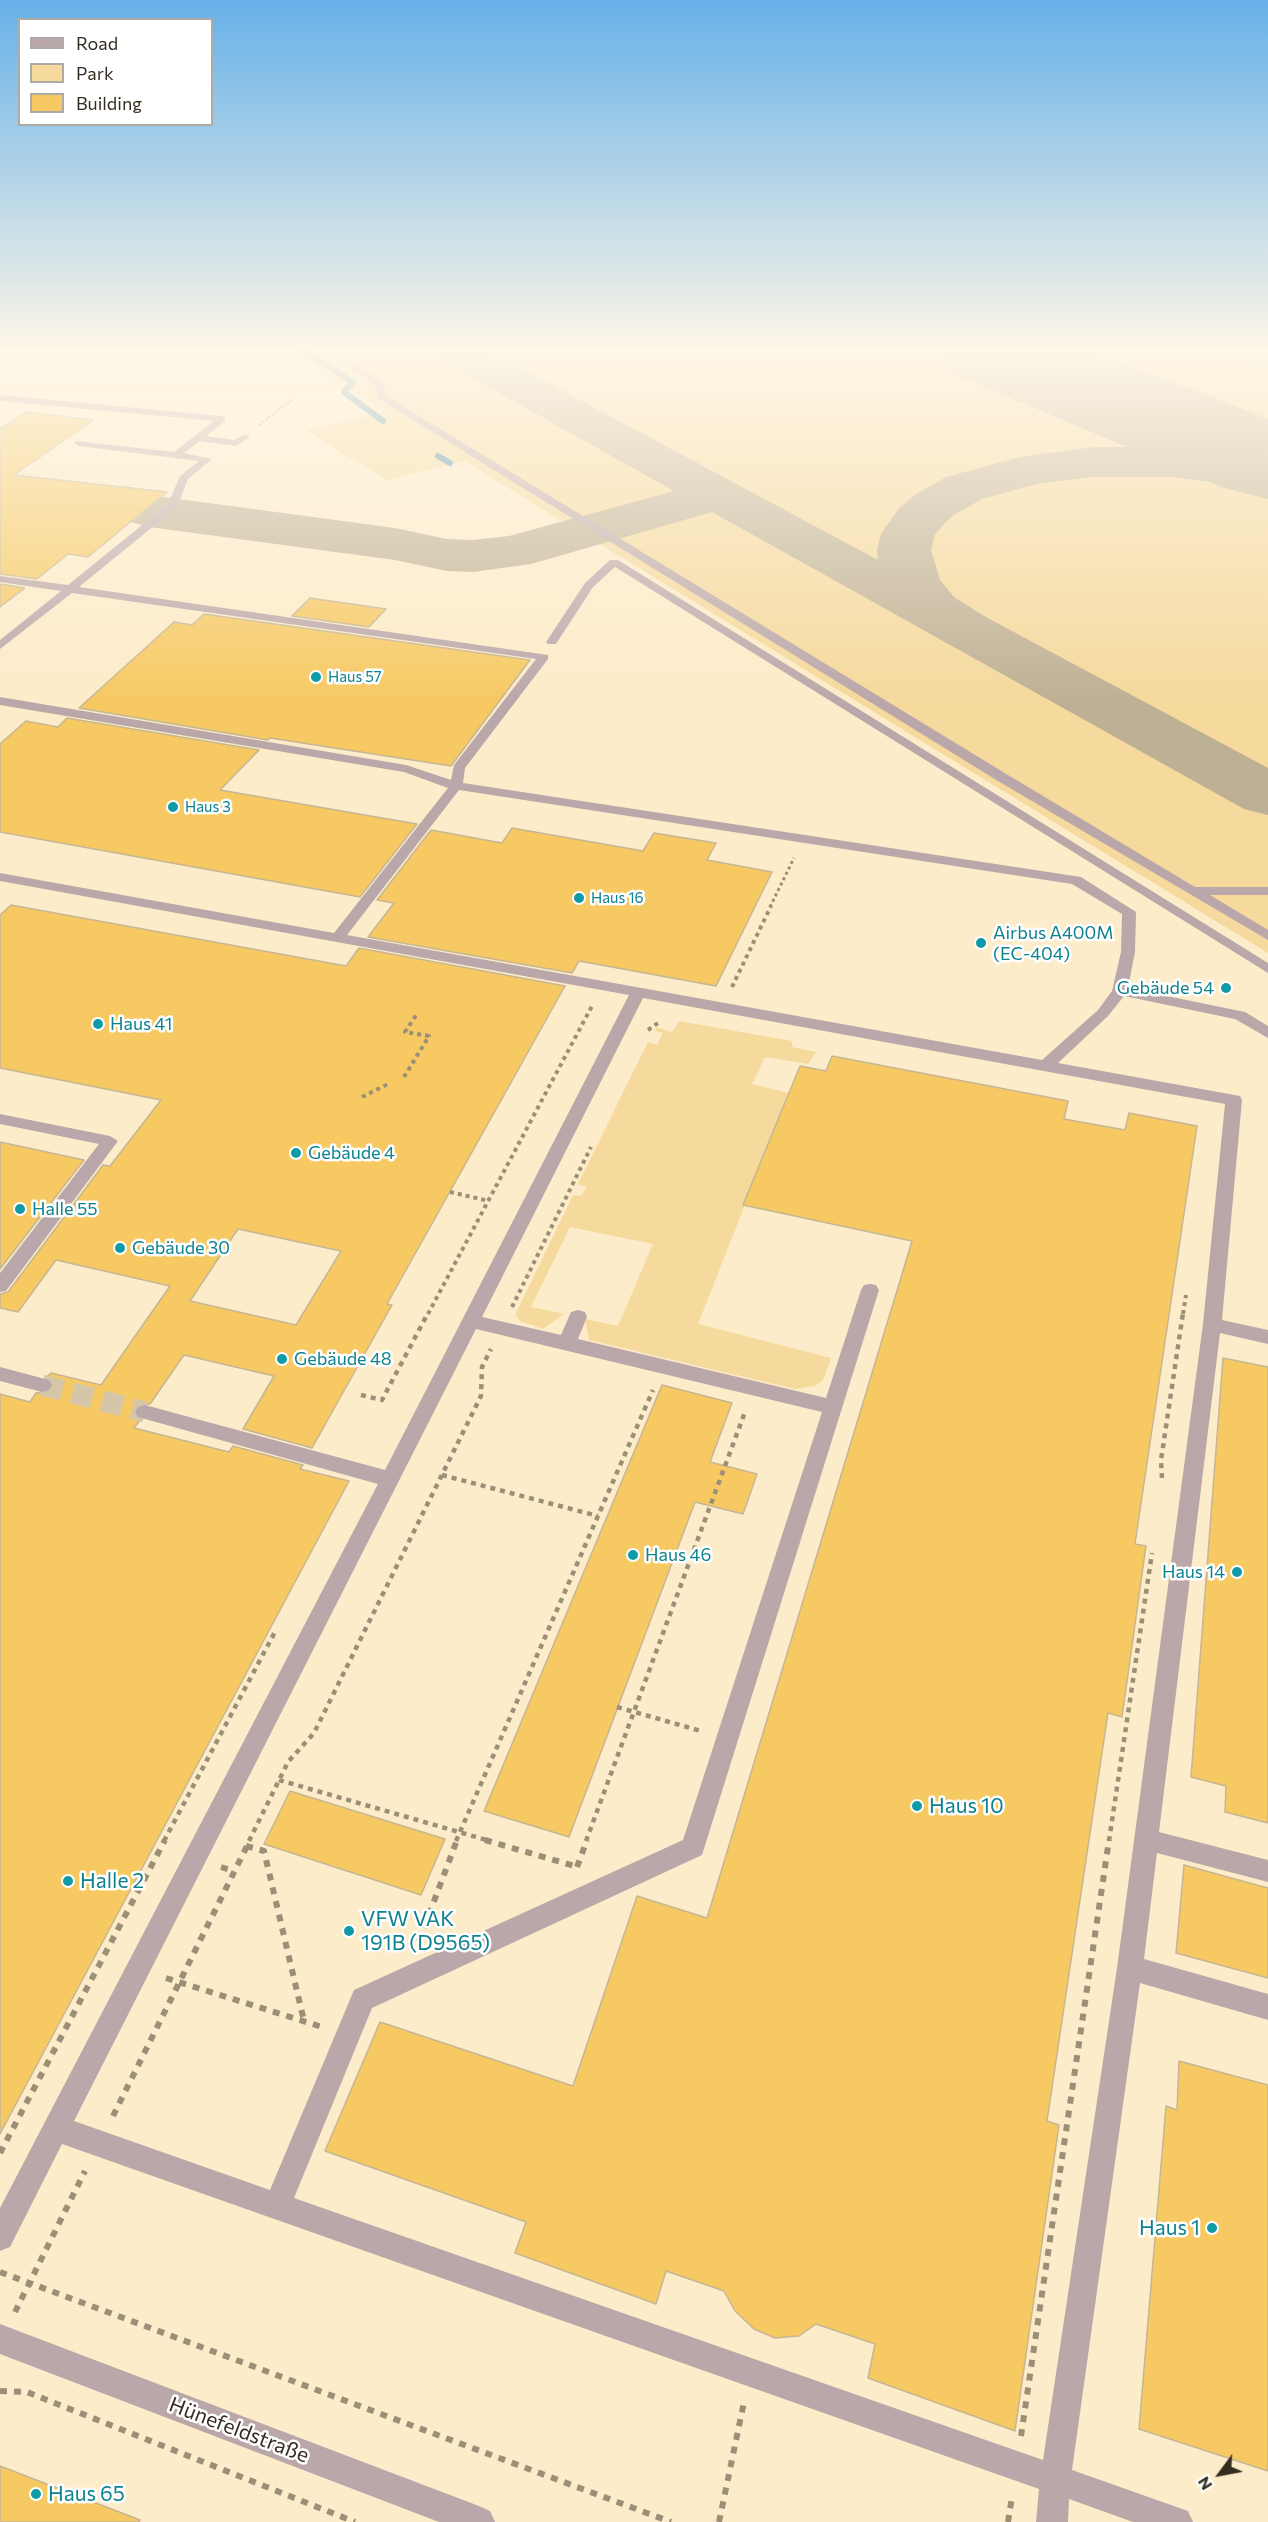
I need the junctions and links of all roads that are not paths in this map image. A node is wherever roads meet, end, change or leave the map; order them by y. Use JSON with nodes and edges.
{"nodes":[{"id":1,"x":199,"y":466,"type":"edge"},
{"id":2,"x":494,"y":466,"type":"edge"},
{"id":3,"x":0,"y":579,"type":"edge"},
{"id":4,"x":70,"y":589,"type":"junction"},
{"id":5,"x":552,"y":642,"type":"dead end"},
{"id":6,"x":0,"y":646,"type":"edge"},
{"id":7,"x":0,"y":701,"type":"edge"},
{"id":8,"x":456,"y":786,"type":"junction"},
{"id":9,"x":0,"y":877,"type":"edge"},
{"id":10,"x":1192,"y":891,"type":"junction"},
{"id":11,"x":1268,"y":891,"type":"edge"},
{"id":12,"x":1268,"y":936,"type":"edge"},
{"id":13,"x":337,"y":939,"type":"junction"},
{"id":14,"x":1268,"y":969,"type":"edge"},
{"id":15,"x":639,"y":991,"type":"junction"},
{"id":16,"x":1120,"y":991,"type":"junction"},
{"id":17,"x":1268,"y":1033,"type":"edge"},
{"id":18,"x":1048,"y":1065,"type":"junction"},
{"id":19,"x":0,"y":1119,"type":"edge"},
{"id":20,"x":0,"y":1286,"type":"edge"},
{"id":21,"x":870,"y":1290,"type":"dead end"},
{"id":22,"x":578,"y":1317,"type":"dead end"},
{"id":23,"x":471,"y":1321,"type":"junction"},
{"id":24,"x":1212,"y":1324,"type":"junction"},
{"id":25,"x":1268,"y":1337,"type":"edge"},
{"id":26,"x":566,"y":1345,"type":"junction"},
{"id":27,"x":0,"y":1374,"type":"edge"},
{"id":28,"x":42,"y":1385,"type":"tunnel mouth"},
{"id":29,"x":833,"y":1407,"type":"junction"},
{"id":30,"x":145,"y":1412,"type":"tunnel mouth"},
{"id":31,"x":389,"y":1479,"type":"junction"},
{"id":32,"x":1145,"y":1839,"type":"junction"},
{"id":33,"x":1268,"y":1871,"type":"edge"},
{"id":34,"x":1130,"y":1968,"type":"junction"},
{"id":35,"x":1268,"y":2007,"type":"edge"},
{"id":36,"x":57,"y":2129,"type":"junction"},
{"id":37,"x":278,"y":2204,"type":"junction"},
{"id":38,"x":0,"y":2236,"type":"edge"},
{"id":39,"x":0,"y":2339,"type":"edge"},
{"id":40,"x":1055,"y":2480,"type":"junction"},
{"id":41,"x":479,"y":2522,"type":"edge"},
{"id":42,"x":1052,"y":2522,"type":"edge"},
{"id":43,"x":1177,"y":2522,"type":"edge"}],
"edges":[{"from":1,"to":4,"type":"lane"},
{"from":2,"to":10,"type":"lane"},
{"from":3,"to":4,"type":"lane"},
{"from":4,"to":6,"type":"lane"},
{"from":4,"to":8,"type":"lane"},
{"from":5,"to":14,"type":"lane"},
{"from":7,"to":8,"type":"lane"},
{"from":8,"to":13,"type":"lane"},
{"from":8,"to":16,"type":"lane"},
{"from":9,"to":13,"type":"lane"},
{"from":10,"to":11,"type":"lane"},
{"from":10,"to":12,"type":"lane"},
{"from":13,"to":15,"type":"lane"},
{"from":15,"to":18,"type":"lane"},
{"from":15,"to":23,"type":"lane"},
{"from":16,"to":17,"type":"lane"},
{"from":16,"to":18,"type":"lane"},
{"from":18,"to":24,"type":"lane"},
{"from":19,"to":20,"type":"lane"},
{"from":21,"to":29,"type":"lane"},
{"from":22,"to":26,"type":"lane"},
{"from":23,"to":26,"type":"lane"},
{"from":23,"to":31,"type":"lane"},
{"from":24,"to":25,"type":"lane"},
{"from":24,"to":32,"type":"lane"},
{"from":26,"to":29,"type":"lane"},
{"from":27,"to":28,"type":"lane"},
{"from":29,"to":37,"type":"lane"},
{"from":30,"to":31,"type":"lane"},
{"from":31,"to":36,"type":"lane"},
{"from":32,"to":33,"type":"lane"},
{"from":32,"to":34,"type":"lane"},
{"from":34,"to":35,"type":"lane"},
{"from":34,"to":40,"type":"lane"},
{"from":36,"to":37,"type":"lane"},
{"from":36,"to":38,"type":"lane"},
{"from":37,"to":40,"type":"lane"},
{"from":39,"to":41,"type":"lane","name":"Hünefeldstraße"},
{"from":40,"to":42,"type":"lane"},
{"from":40,"to":43,"type":"lane"}]}
